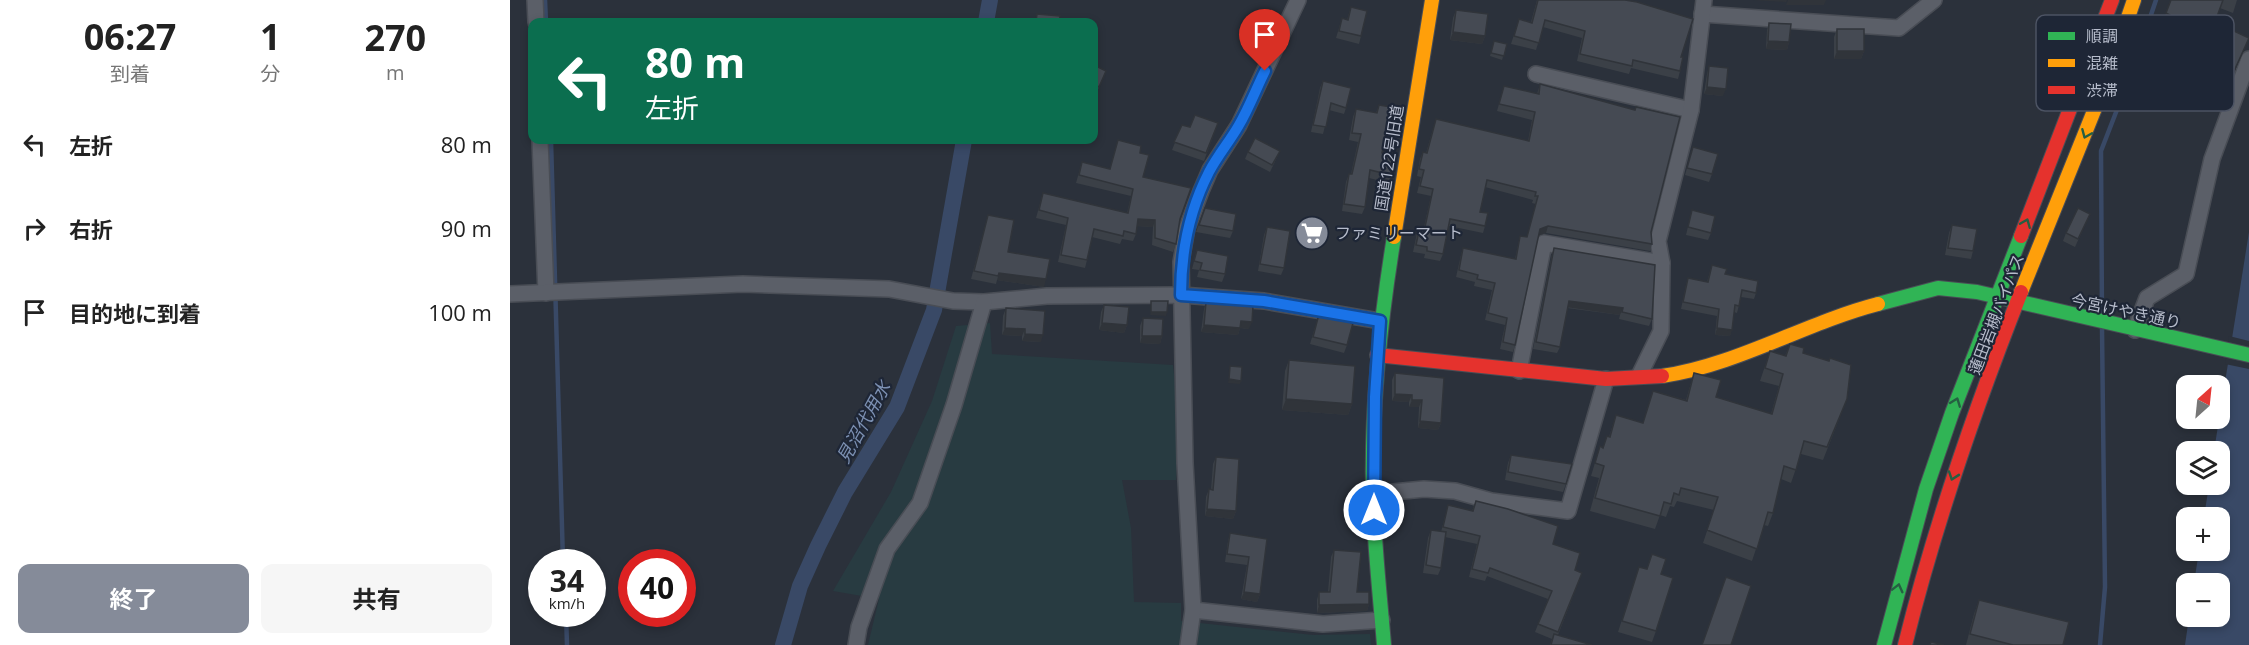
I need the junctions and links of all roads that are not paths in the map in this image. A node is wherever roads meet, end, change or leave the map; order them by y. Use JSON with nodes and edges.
{"nodes":[{"id":1,"x":535,"y":0,"type":"edge"},
{"id":2,"x":1298,"y":0,"type":"edge"},
{"id":3,"x":1432,"y":0,"type":"edge"},
{"id":4,"x":1934,"y":0,"type":"edge"},
{"id":5,"x":2112,"y":0,"type":"edge"},
{"id":6,"x":2134,"y":0,"type":"edge"},
{"id":7,"x":1703,"y":7,"type":"edge"},
{"id":8,"x":2107,"y":15,"type":"edge"},
{"id":9,"x":2129,"y":15,"type":"edge"},
{"id":10,"x":536,"y":18,"type":"edge"},
{"id":11,"x":2249,"y":59,"type":"edge"},
{"id":12,"x":1536,"y":74,"type":"dead end"},
{"id":13,"x":2234,"y":100,"type":"edge"},
{"id":14,"x":1691,"y":110,"type":"junction"},
{"id":15,"x":2070,"y":111,"type":"edge"},
{"id":16,"x":2096,"y":111,"type":"edge"},
{"id":17,"x":2230,"y":111,"type":"edge"},
{"id":18,"x":540,"y":144,"type":"edge"},
{"id":19,"x":1662,"y":263,"type":"junction"},
{"id":20,"x":546,"y":293,"type":"junction"},
{"id":21,"x":510,"y":294,"type":"edge"},
{"id":22,"x":1181,"y":295,"type":"junction"},
{"id":23,"x":1996,"y":297,"type":"junction"},
{"id":24,"x":984,"y":302,"type":"junction"},
{"id":25,"x":2019,"y":303,"type":"junction"},
{"id":26,"x":1380,"y":321,"type":"junction"},
{"id":27,"x":2141,"y":332,"type":"junction"},
{"id":28,"x":2249,"y":355,"type":"edge"},
{"id":29,"x":1377,"y":356,"type":"junction"},
{"id":30,"x":1519,"y":371,"type":"junction"},
{"id":31,"x":1639,"y":376,"type":"junction"},
{"id":32,"x":1606,"y":379,"type":"junction"},
{"id":33,"x":1373,"y":494,"type":"junction"},
{"id":34,"x":1193,"y":610,"type":"junction"},
{"id":35,"x":1382,"y":620,"type":"junction"},
{"id":36,"x":856,"y":645,"type":"edge"},
{"id":37,"x":1188,"y":645,"type":"edge"},
{"id":38,"x":1384,"y":645,"type":"edge"},
{"id":39,"x":1884,"y":645,"type":"edge"},
{"id":40,"x":1905,"y":645,"type":"edge"}],
"edges":[{"from":1,"to":10,"type":"street"},
{"from":2,"to":22,"type":"street"},
{"from":3,"to":26,"type":"main road","name":"国道122号旧道"},
{"from":4,"to":7,"type":"street"},
{"from":8,"to":5,"type":"main road","name":"蓮田岩槻バイパス","one_way":true},
{"from":6,"to":9,"type":"main road","name":"蓮田岩槻バイパス","one_way":true},
{"from":7,"to":14,"type":"street"},
{"from":11,"to":13,"type":"street"},
{"from":12,"to":14,"type":"street"},
{"from":14,"to":19,"type":"street"},
{"from":23,"to":15,"type":"main road","name":"蓮田岩槻バイパス","one_way":true},
{"from":16,"to":25,"type":"main road","name":"蓮田岩槻バイパス","one_way":true},
{"from":17,"to":27,"type":"street"},
{"from":18,"to":20,"type":"street"},
{"from":19,"to":30,"type":"street"},
{"from":19,"to":31,"type":"street"},
{"from":20,"to":21,"type":"street"},
{"from":20,"to":24,"type":"street"},
{"from":22,"to":24,"type":"street"},
{"from":22,"to":26,"type":"street"},
{"from":22,"to":34,"type":"street"},
{"from":23,"to":25,"type":"main road","name":"今宮けやき通り"},
{"from":23,"to":31,"type":"main road","name":"今宮けやき通り"},
{"from":39,"to":23,"type":"main road","name":"蓮田岩槻バイパス","one_way":true},
{"from":24,"to":36,"type":"street"},
{"from":25,"to":27,"type":"main road","name":"今宮けやき通り"},
{"from":25,"to":40,"type":"main road","name":"蓮田岩槻バイパス","one_way":true},
{"from":26,"to":29,"type":"main road","name":"国道122号旧道"},
{"from":27,"to":28,"type":"main road","name":"今宮けやき通り"},
{"from":29,"to":30,"type":"main road","name":"今宮けやき通り"},
{"from":29,"to":33,"type":"main road","name":"国道122号旧道"},
{"from":30,"to":32,"type":"main road","name":"今宮けやき通り"},
{"from":31,"to":32,"type":"main road","name":"今宮けやき通り"},
{"from":32,"to":33,"type":"street"},
{"from":33,"to":35,"type":"main road","name":"国道122号旧道"},
{"from":34,"to":35,"type":"street"},
{"from":34,"to":37,"type":"street"},
{"from":35,"to":38,"type":"main road","name":"国道122号旧道"}]}
